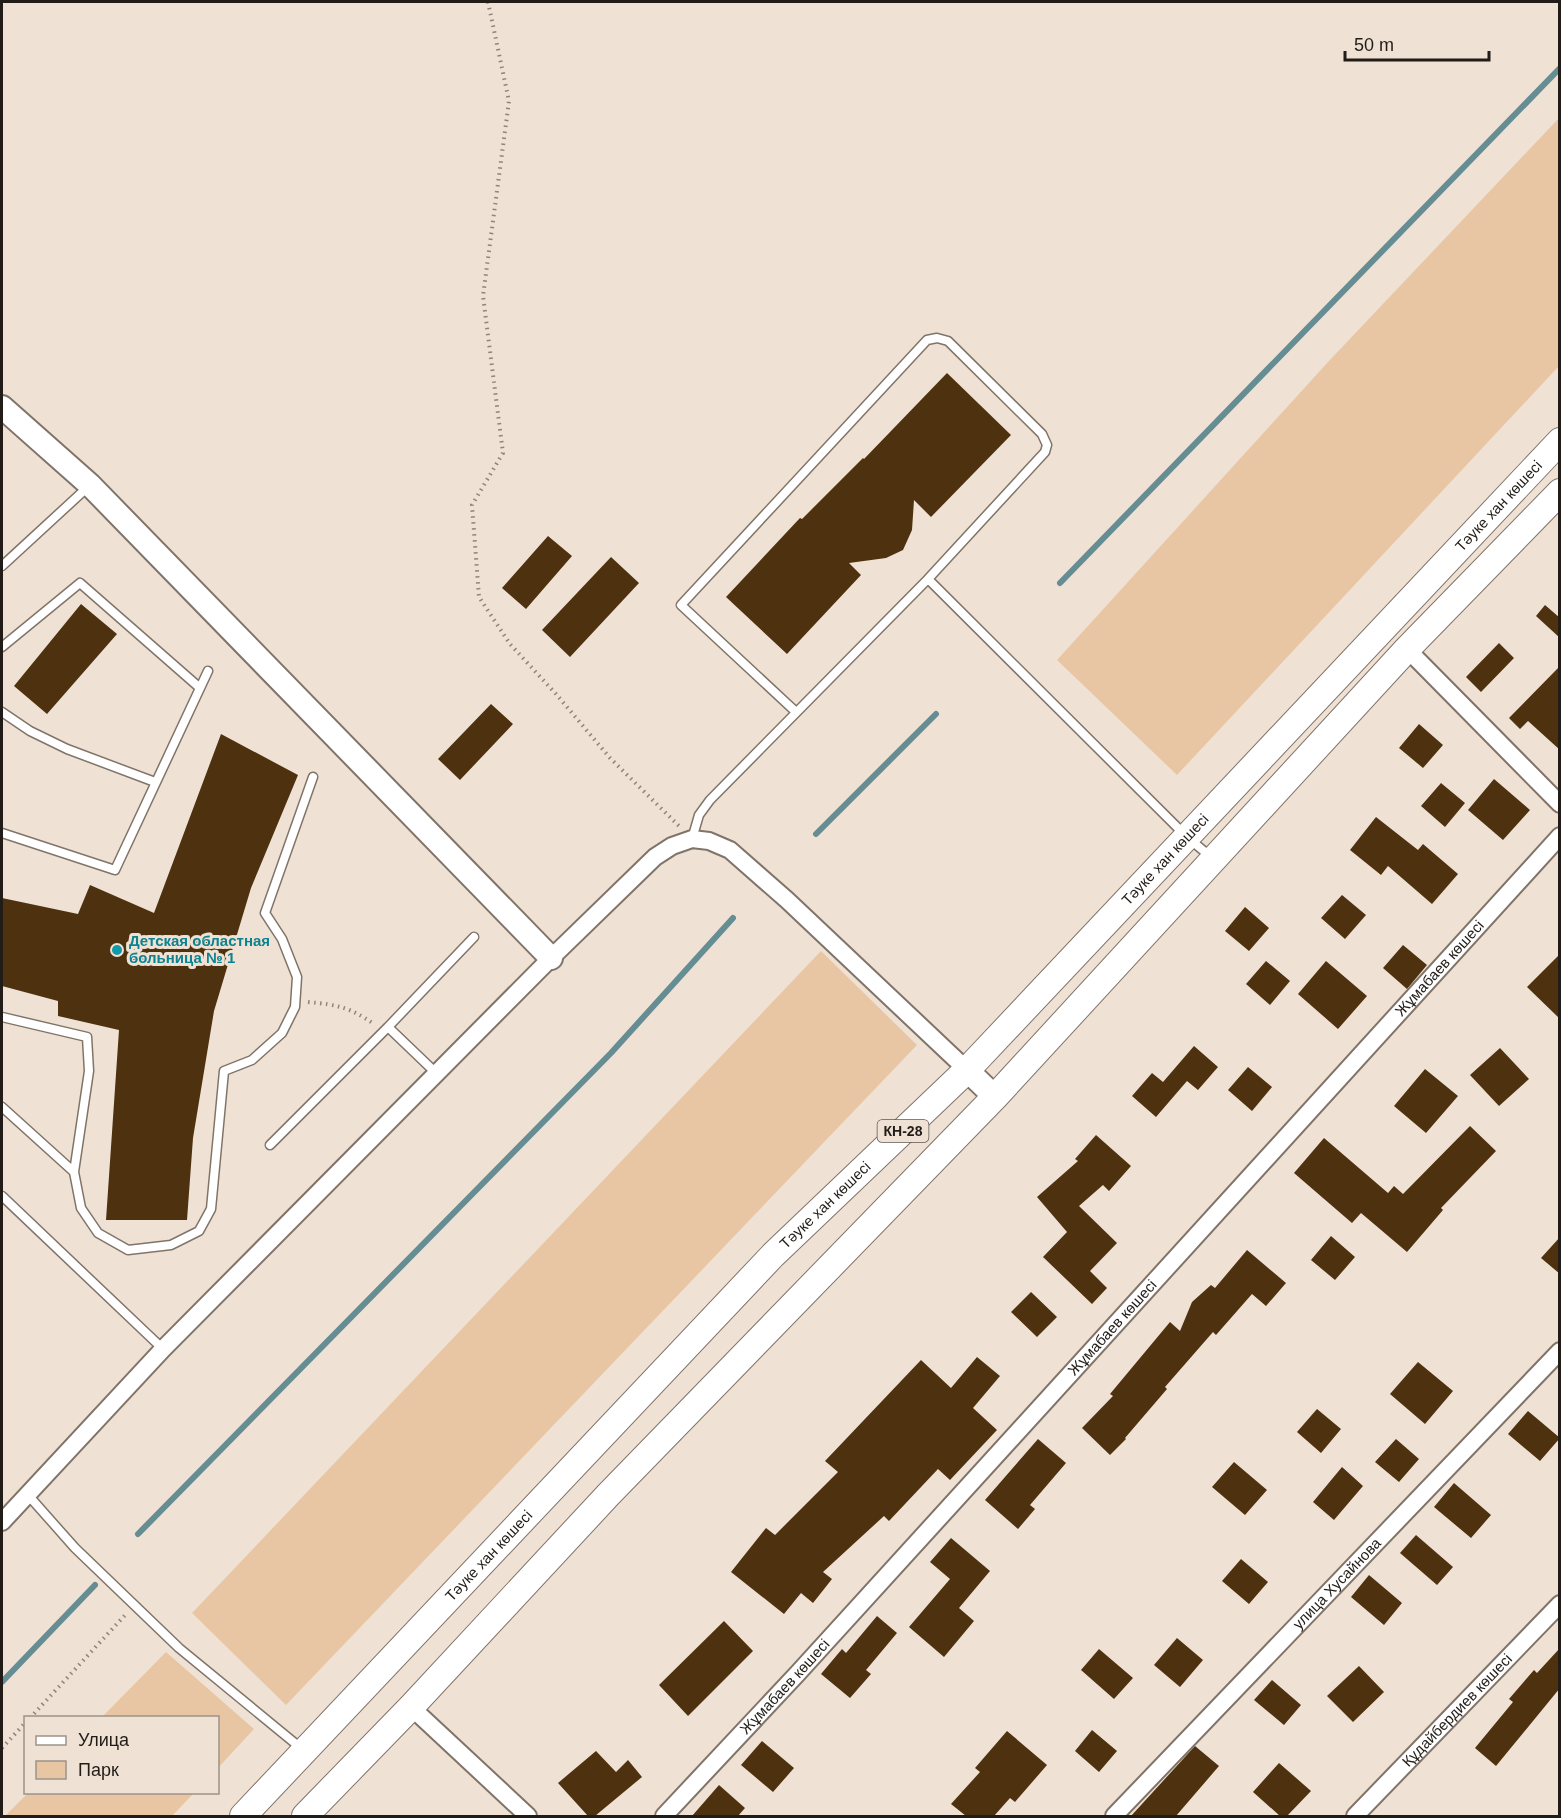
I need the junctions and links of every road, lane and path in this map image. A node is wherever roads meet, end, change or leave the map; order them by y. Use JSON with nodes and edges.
{"nodes":[{"id":1,"x":488,"y":2,"type":"edge"},
{"id":2,"x":2,"y":407,"type":"edge"},
{"id":3,"x":1560,"y":441,"type":"edge"},
{"id":4,"x":90,"y":485,"type":"junction"},
{"id":5,"x":1560,"y":492,"type":"edge"},
{"id":6,"x":2,"y":566,"type":"edge"},
{"id":7,"x":928,"y":579,"type":"junction"},
{"id":8,"x":2,"y":647,"type":"edge"},
{"id":9,"x":1407,"y":649,"type":"junction"},
{"id":10,"x":208,"y":671,"type":"dead end"},
{"id":11,"x":200,"y":688,"type":"junction"},
{"id":12,"x":2,"y":712,"type":"edge"},
{"id":13,"x":796,"y":712,"type":"junction"},
{"id":14,"x":313,"y":777,"type":"dead end"},
{"id":15,"x":156,"y":782,"type":"junction"},
{"id":16,"x":1560,"y":804,"type":"edge"},
{"id":17,"x":2,"y":833,"type":"edge"},
{"id":18,"x":1560,"y":836,"type":"edge"},
{"id":19,"x":1187,"y":837,"type":"junction"},
{"id":20,"x":692,"y":839,"type":"junction"},
{"id":21,"x":1214,"y":860,"type":"junction"},
{"id":22,"x":474,"y":937,"type":"dead end"},
{"id":23,"x":551,"y":958,"type":"junction"},
{"id":24,"x":295,"y":1000,"type":"junction"},
{"id":25,"x":2,"y":1017,"type":"edge"},
{"id":26,"x":386,"y":1029,"type":"junction"},
{"id":27,"x":967,"y":1070,"type":"junction"},
{"id":28,"x":436,"y":1073,"type":"junction"},
{"id":29,"x":995,"y":1097,"type":"junction"},
{"id":30,"x":2,"y":1107,"type":"edge"},
{"id":31,"x":270,"y":1145,"type":"dead end"},
{"id":32,"x":74,"y":1172,"type":"junction"},
{"id":33,"x":2,"y":1196,"type":"edge"},
{"id":34,"x":163,"y":1349,"type":"junction"},
{"id":35,"x":1560,"y":1351,"type":"edge"},
{"id":36,"x":28,"y":1495,"type":"junction"},
{"id":37,"x":2,"y":1522,"type":"edge"},
{"id":38,"x":135,"y":1605,"type":"junction"},
{"id":39,"x":1560,"y":1605,"type":"edge"},
{"id":40,"x":411,"y":1707,"type":"junction"},
{"id":41,"x":32,"y":1716,"type":"edge"},
{"id":42,"x":24,"y":1724,"type":"edge"},
{"id":43,"x":2,"y":1748,"type":"edge"},
{"id":44,"x":305,"y":1752,"type":"junction"},
{"id":45,"x":243,"y":1816,"type":"edge"},
{"id":46,"x":305,"y":1816,"type":"edge"},
{"id":47,"x":528,"y":1816,"type":"edge"},
{"id":48,"x":664,"y":1816,"type":"edge"},
{"id":49,"x":1114,"y":1816,"type":"edge"},
{"id":50,"x":1355,"y":1816,"type":"edge"}],
"edges":[{"from":1,"to":20,"type":"path"},
{"from":2,"to":4,"type":"street"},
{"from":3,"to":19,"type":"main road","name":"Тәуке хан көшесі","number":"КН-28"},
{"from":4,"to":6,"type":"lane"},
{"from":4,"to":23,"type":"street"},
{"from":5,"to":9,"type":"main road","number":"КН-28"},
{"from":7,"to":13,"type":"lane"},
{"from":7,"to":13,"type":"lane"},
{"from":7,"to":19,"type":"lane"},
{"from":8,"to":11,"type":"lane"},
{"from":9,"to":16,"type":"street"},
{"from":9,"to":21,"type":"main road","number":"КН-28"},
{"from":10,"to":11,"type":"lane"},
{"from":11,"to":15,"type":"lane"},
{"from":12,"to":15,"type":"lane"},
{"from":13,"to":20,"type":"lane"},
{"from":14,"to":24,"type":"lane"},
{"from":15,"to":17,"type":"lane"},
{"from":18,"to":48,"type":"street","name":"Жұмабаев көшесі"},
{"from":19,"to":21,"type":"lane"},
{"from":19,"to":27,"type":"main road","name":"Тәуке хан көшесі","number":"КН-28"},
{"from":20,"to":23,"type":"street"},
{"from":20,"to":27,"type":"street"},
{"from":21,"to":29,"type":"main road","number":"КН-28"},
{"from":22,"to":26,"type":"lane"},
{"from":23,"to":28,"type":"street"},
{"from":24,"to":26,"type":"path"},
{"from":24,"to":32,"type":"lane"},
{"from":25,"to":32,"type":"lane"},
{"from":26,"to":28,"type":"lane"},
{"from":26,"to":31,"type":"lane"},
{"from":27,"to":29,"type":"street"},
{"from":27,"to":44,"type":"main road","name":"Тәуке хан көшесі","number":"КН-28"},
{"from":28,"to":34,"type":"street"},
{"from":29,"to":40,"type":"main road","number":"КН-28"},
{"from":30,"to":32,"type":"lane"},
{"from":33,"to":34,"type":"lane"},
{"from":34,"to":36,"type":"street"},
{"from":35,"to":49,"type":"street","name":"улица Хусайнова"},
{"from":36,"to":37,"type":"street"},
{"from":36,"to":38,"type":"lane"},
{"from":38,"to":41,"type":"path"},
{"from":38,"to":44,"type":"lane"},
{"from":39,"to":50,"type":"street","name":"Құдайбердиев көшесі"},
{"from":40,"to":46,"type":"main road","number":"КН-28"},
{"from":40,"to":47,"type":"street"},
{"from":42,"to":43,"type":"path"},
{"from":44,"to":45,"type":"main road","name":"Тәуке хан көшесі","number":"КН-28"}]}
